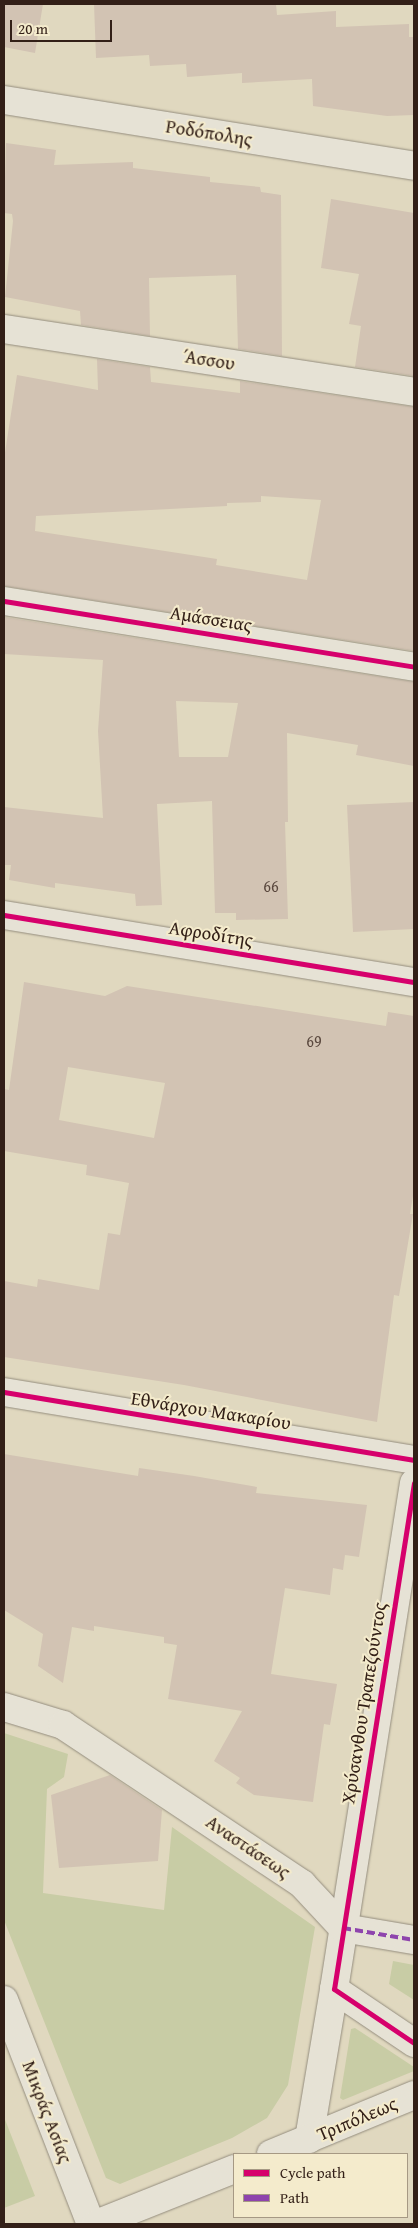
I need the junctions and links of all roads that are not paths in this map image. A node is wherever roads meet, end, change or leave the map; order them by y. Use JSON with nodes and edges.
{"nodes":[{"id":1,"x":4,"y":100,"type":"edge"},
{"id":2,"x":414,"y":166,"type":"edge"},
{"id":3,"x":4,"y":329,"type":"edge"},
{"id":4,"x":414,"y":392,"type":"edge"},
{"id":5,"x":4,"y":601,"type":"edge"},
{"id":6,"x":414,"y":667,"type":"edge"},
{"id":7,"x":4,"y":915,"type":"edge"},
{"id":8,"x":414,"y":982,"type":"edge"},
{"id":9,"x":4,"y":1392,"type":"edge"},
{"id":10,"x":414,"y":1460,"type":"edge"},
{"id":11,"x":414,"y":1484,"type":"edge"},
{"id":12,"x":4,"y":1707,"type":"edge"},
{"id":13,"x":343,"y":1928,"type":"junction"},
{"id":14,"x":414,"y":1940,"type":"edge"},
{"id":15,"x":334,"y":1989,"type":"junction"},
{"id":16,"x":4,"y":2000,"type":"edge"},
{"id":17,"x":414,"y":2044,"type":"edge"},
{"id":18,"x":414,"y":2095,"type":"edge"},
{"id":19,"x":309,"y":2139,"type":"junction"},
{"id":20,"x":274,"y":2153,"type":"edge"},
{"id":21,"x":233,"y":2169,"type":"edge"},
{"id":22,"x":91,"y":2224,"type":"edge"},
{"id":23,"x":96,"y":2224,"type":"edge"}],
"edges":[{"from":1,"to":2,"type":"street","name":"Ροδόπολης"},
{"from":3,"to":4,"type":"street","name":"Άσσου"},
{"from":5,"to":6,"type":"street","name":"Αμάσσειας"},
{"from":7,"to":8,"type":"street","name":"Αφροδίτης"},
{"from":9,"to":10,"type":"street","name":"Εθνάρχου Μακαρίου"},
{"from":11,"to":13,"type":"street","name":"Χρύσανθου Τραπεζούντος"},
{"from":12,"to":13,"type":"street","name":"Αναστάσεως"},
{"from":13,"to":14,"type":"street"},
{"from":13,"to":15,"type":"street"},
{"from":15,"to":17,"type":"street"},
{"from":15,"to":19,"type":"street"},
{"from":16,"to":22,"type":"street","name":"Μικράς Ασίας"},
{"from":18,"to":19,"type":"street","name":"Τριπόλεως"},
{"from":19,"to":20,"type":"street","name":"Τριπόλεως"},
{"from":21,"to":23,"type":"street"}]}
